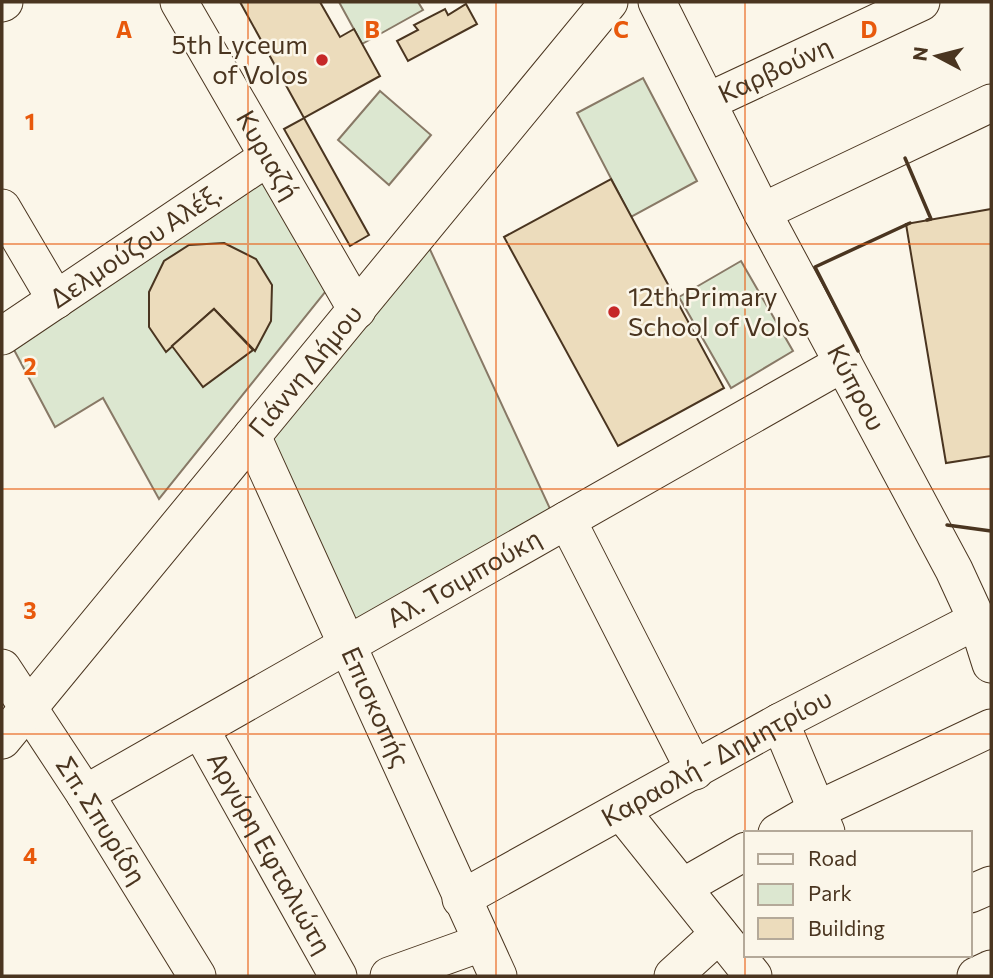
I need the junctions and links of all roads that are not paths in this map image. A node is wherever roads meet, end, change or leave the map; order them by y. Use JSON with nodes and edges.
{"nodes":[{"id":1,"x":179,"y":2,"type":"edge"},
{"id":2,"x":609,"y":2,"type":"edge"},
{"id":3,"x":657,"y":2,"type":"edge"},
{"id":4,"x":921,"y":2,"type":"edge"},
{"id":5,"x":707,"y":102,"type":"junction"},
{"id":6,"x":991,"y":103,"type":"edge"},
{"id":7,"x":268,"y":157,"type":"junction"},
{"id":8,"x":2,"y":208,"type":"edge"},
{"id":9,"x":762,"y":212,"type":"junction"},
{"id":10,"x":56,"y":300,"type":"junction"},
{"id":11,"x":357,"y":310,"type":"junction"},
{"id":12,"x":2,"y":336,"type":"edge"},
{"id":13,"x":843,"y":363,"type":"junction"},
{"id":14,"x":252,"y":436,"type":"junction"},
{"id":15,"x":567,"y":520,"type":"junction"},
{"id":16,"x":977,"y":620,"type":"junction"},
{"id":17,"x":346,"y":646,"type":"junction"},
{"id":18,"x":991,"y":664,"type":"edge"},
{"id":19,"x":2,"y":668,"type":"edge"},
{"id":20,"x":28,"y":709,"type":"junction"},
{"id":21,"x":780,"y":722,"type":"junction"},
{"id":22,"x":991,"y":728,"type":"edge"},
{"id":23,"x":200,"y":729,"type":"junction"},
{"id":24,"x":2,"y":740,"type":"edge"},
{"id":25,"x":695,"y":771,"type":"junction"},
{"id":26,"x":85,"y":794,"type":"junction"},
{"id":27,"x":621,"y":811,"type":"junction"},
{"id":28,"x":821,"y":822,"type":"edge"},
{"id":29,"x":786,"y":831,"type":"edge"},
{"id":30,"x":744,"y":851,"type":"edge"},
{"id":31,"x":991,"y":885,"type":"edge"},
{"id":32,"x":682,"y":887,"type":"junction"},
{"id":33,"x":972,"y":893,"type":"edge"},
{"id":34,"x":461,"y":899,"type":"junction"},
{"id":35,"x":719,"y":934,"type":"junction"},
{"id":36,"x":481,"y":943,"type":"junction"},
{"id":37,"x":991,"y":969,"type":"edge"},
{"id":38,"x":197,"y":976,"type":"edge"},
{"id":39,"x":338,"y":976,"type":"edge"},
{"id":40,"x":389,"y":976,"type":"edge"},
{"id":41,"x":498,"y":976,"type":"edge"},
{"id":42,"x":673,"y":976,"type":"edge"},
{"id":43,"x":753,"y":976,"type":"edge"},
{"id":44,"x":976,"y":976,"type":"edge"}],
"edges":[{"from":1,"to":7,"type":"street","name":"Κυριαζή"},
{"from":2,"to":11,"type":"street","name":"Γιάννη Δήμου"},
{"from":3,"to":5,"type":"street","name":"Κύπρου"},
{"from":4,"to":5,"type":"street","name":"Καρβούνη"},
{"from":5,"to":9,"type":"street","name":"Κύπρου"},
{"from":6,"to":9,"type":"street"},
{"from":7,"to":10,"type":"street","name":"Δελμούζου Αλέξ."},
{"from":7,"to":11,"type":"street","name":"Κυριαζή"},
{"from":8,"to":10,"type":"street"},
{"from":9,"to":13,"type":"street","name":"Κύπρου"},
{"from":10,"to":12,"type":"street","name":"Δελμούζου Αλέξ."},
{"from":11,"to":14,"type":"street","name":"Γιάννη Δήμου"},
{"from":13,"to":15,"type":"street","name":"Αλ. Τσιμπούκη"},
{"from":13,"to":16,"type":"street","name":"Κύπρου"},
{"from":14,"to":17,"type":"street","name":"Επισκοπής"},
{"from":14,"to":20,"type":"street","name":"Γιάννη Δήμου"},
{"from":15,"to":17,"type":"street","name":"Αλ. Τσιμπούκη"},
{"from":15,"to":25,"type":"street"},
{"from":16,"to":18,"type":"street","name":"Κύπρου"},
{"from":16,"to":21,"type":"street","name":"Καραολή - Δημητρίου"},
{"from":17,"to":23,"type":"street","name":"Αλ. Τσιμπούκη"},
{"from":17,"to":34,"type":"street","name":"Επισκοπής"},
{"from":19,"to":20,"type":"street","name":"Σπ. Σπυρίδη"},
{"from":20,"to":24,"type":"street","name":"Γιάννη Δήμου"},
{"from":20,"to":26,"type":"street","name":"Σπ. Σπυρίδη"},
{"from":21,"to":25,"type":"street","name":"Καραολή - Δημητρίου"},
{"from":21,"to":28,"type":"street"},
{"from":22,"to":28,"type":"street"},
{"from":23,"to":26,"type":"street","name":"Αλ. Τσιμπούκη"},
{"from":23,"to":39,"type":"street","name":"Αργύρη Εφταλιώτη"},
{"from":25,"to":27,"type":"street","name":"Καραολή - Δημητρίου"},
{"from":26,"to":38,"type":"street","name":"Σπ. Σπυρίδη"},
{"from":27,"to":32,"type":"street"},
{"from":27,"to":34,"type":"street","name":"Καραολή - Δημητρίου"},
{"from":28,"to":29,"type":"street"},
{"from":30,"to":32,"type":"street"},
{"from":31,"to":33,"type":"street"},
{"from":32,"to":35,"type":"street"},
{"from":34,"to":36,"type":"street","name":"Επισκοπής"},
{"from":35,"to":42,"type":"street"},
{"from":35,"to":43,"type":"street"},
{"from":36,"to":40,"type":"street"},
{"from":36,"to":41,"type":"street","name":"Επισκοπής"},
{"from":37,"to":44,"type":"street"}]}
